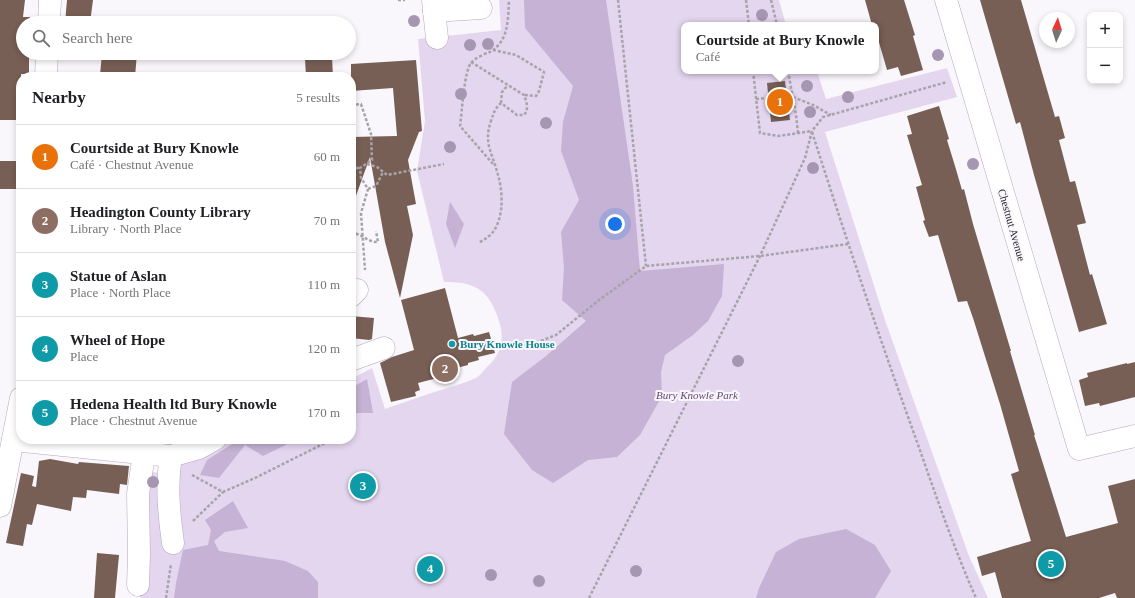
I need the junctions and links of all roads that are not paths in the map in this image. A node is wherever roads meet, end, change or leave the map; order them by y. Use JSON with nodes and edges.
{"nodes":[{"id":1,"x":50,"y":0,"type":"edge"},
{"id":2,"x":946,"y":0,"type":"edge"},
{"id":3,"x":434,"y":6,"type":"edge"},
{"id":4,"x":481,"y":8,"type":"dead end"},
{"id":5,"x":49,"y":16,"type":"edge"},
{"id":6,"x":437,"y":38,"type":"dead end"},
{"id":7,"x":47,"y":60,"type":"edge"},
{"id":8,"x":46,"y":72,"type":"edge"},
{"id":9,"x":384,"y":348,"type":"dead end"},
{"id":10,"x":356,"y":358,"type":"edge"},
{"id":11,"x":16,"y":413,"type":"edge"},
{"id":12,"x":9,"y":435,"type":"edge"},
{"id":13,"x":1135,"y":436,"type":"edge"},
{"id":14,"x":73,"y":444,"type":"edge"},
{"id":15,"x":206,"y":444,"type":"edge"},
{"id":16,"x":144,"y":454,"type":"junction"},
{"id":17,"x":172,"y":456,"type":"junction"},
{"id":18,"x":1,"y":497,"type":"edge"},
{"id":19,"x":174,"y":543,"type":"dead end"},
{"id":20,"x":138,"y":585,"type":"dead end"}],
"edges":[{"from":1,"to":5,"type":"street"},
{"from":2,"to":13,"type":"street","name":"Chestnut Avenue"},
{"from":3,"to":4,"type":"street"},
{"from":3,"to":6,"type":"street"},
{"from":7,"to":8,"type":"street"},
{"from":9,"to":10,"type":"street"},
{"from":11,"to":12,"type":"street"},
{"from":12,"to":18,"type":"street"},
{"from":14,"to":16,"type":"street"},
{"from":15,"to":17,"type":"street"},
{"from":16,"to":17,"type":"street"},
{"from":16,"to":20,"type":"street"},
{"from":17,"to":19,"type":"street"}]}
